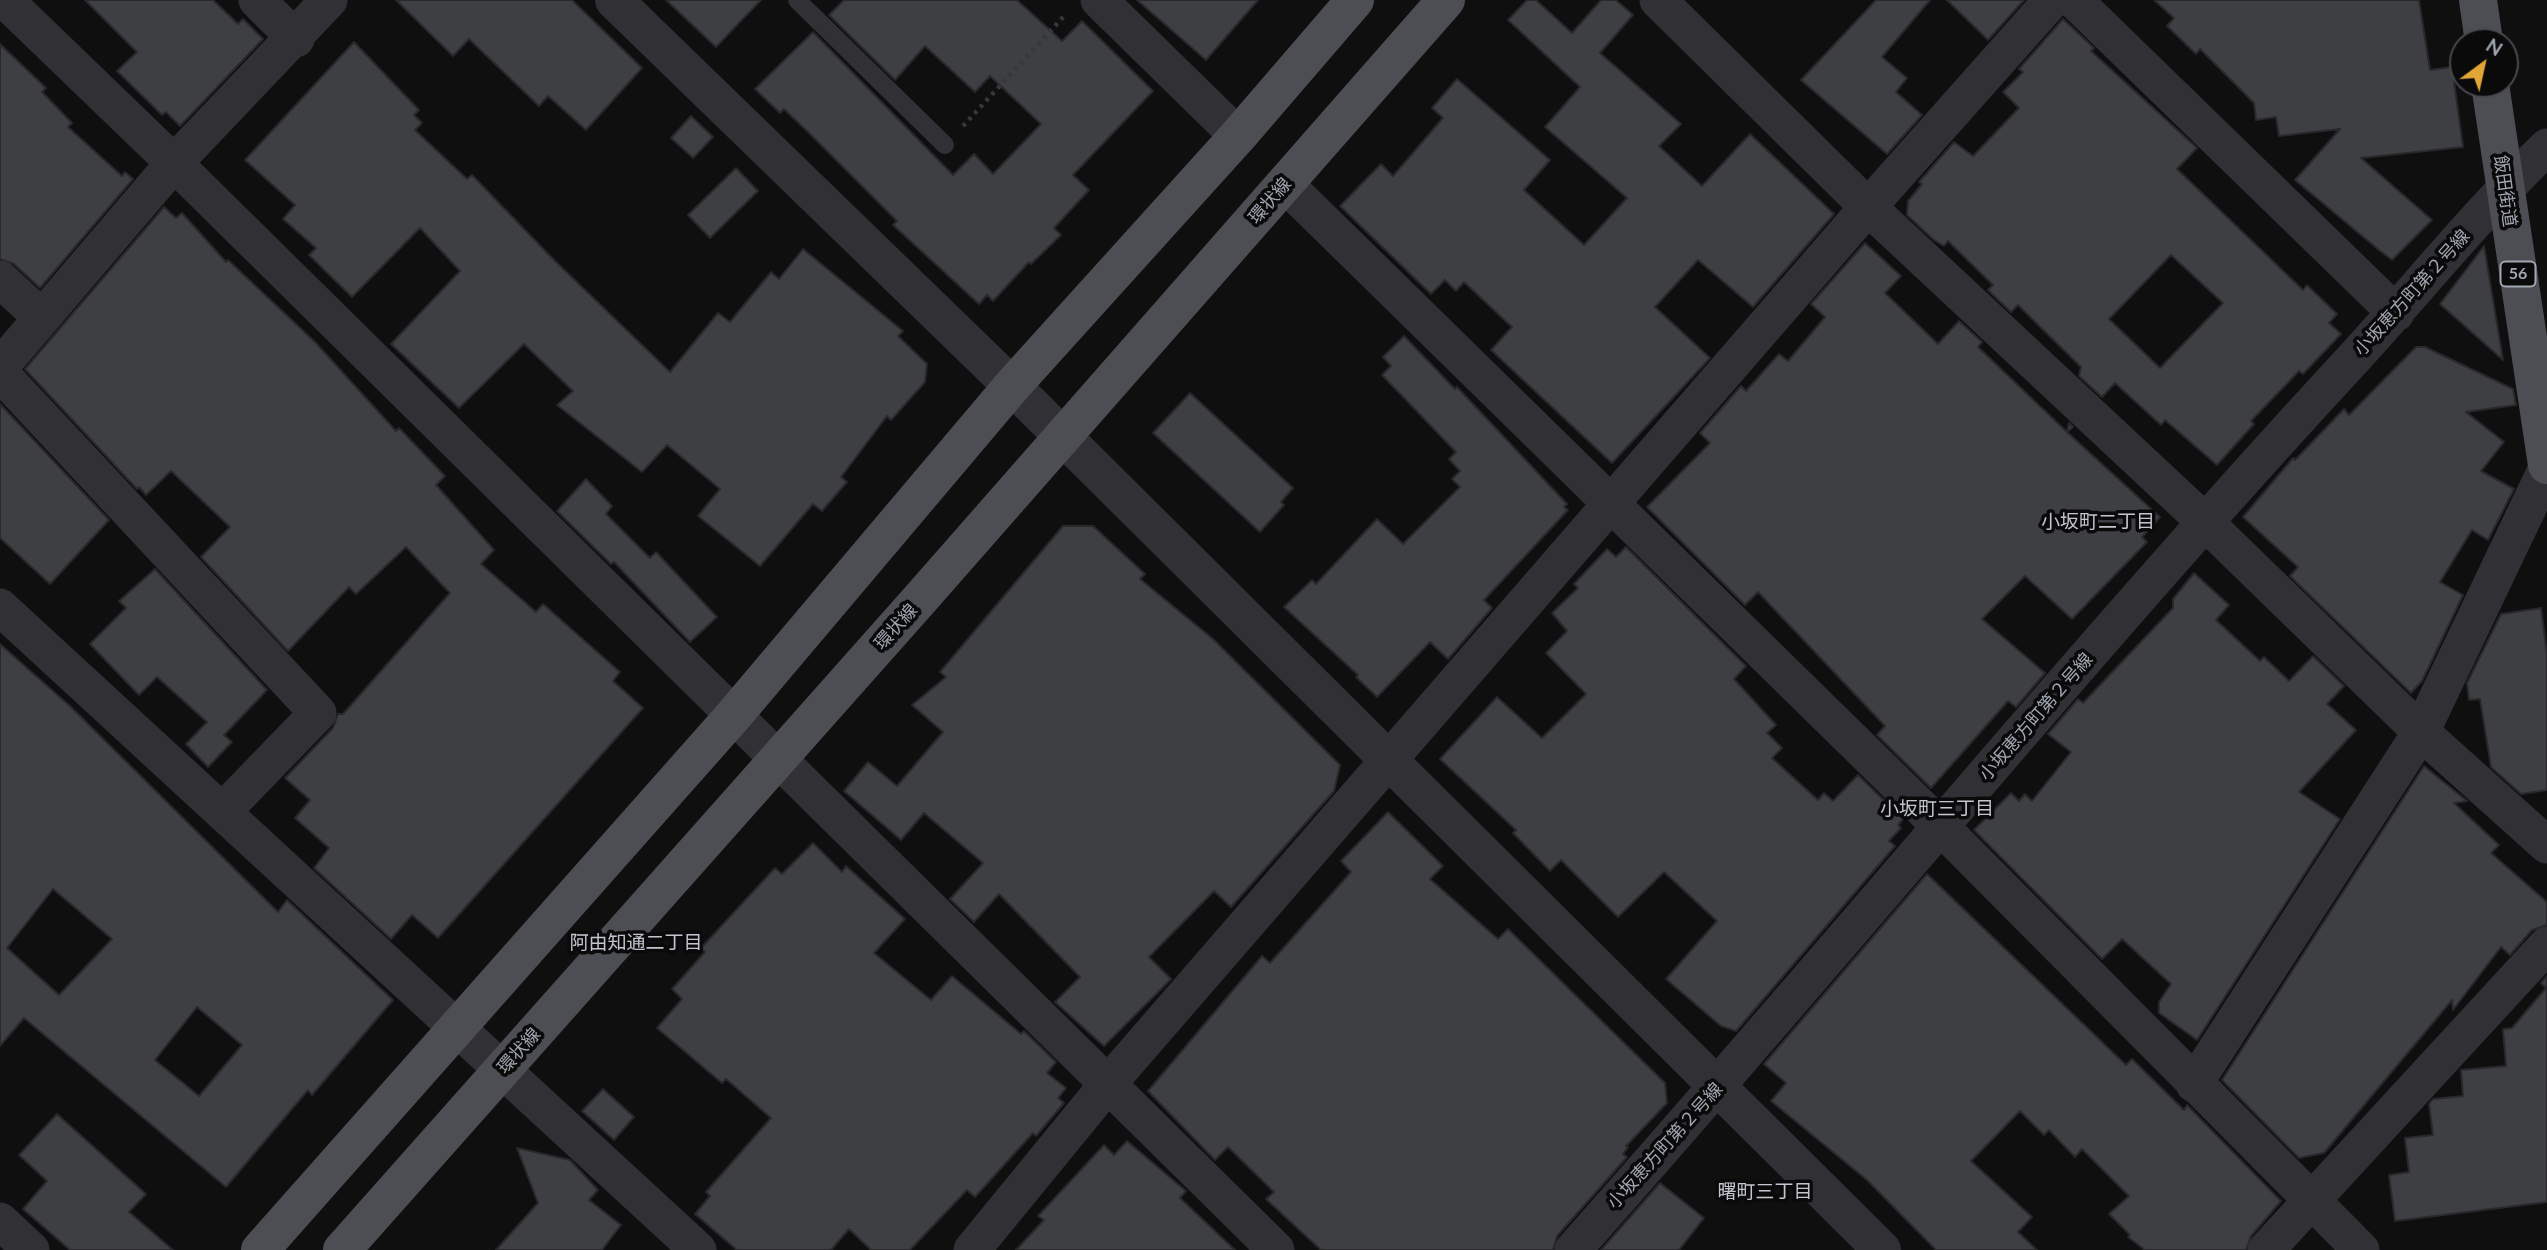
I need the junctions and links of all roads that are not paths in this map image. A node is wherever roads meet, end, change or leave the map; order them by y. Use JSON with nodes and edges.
{"nodes":[{"id":1,"x":5,"y":0,"type":"edge"},
{"id":2,"x":257,"y":0,"type":"edge"},
{"id":3,"x":329,"y":0,"type":"edge"},
{"id":4,"x":614,"y":0,"type":"edge"},
{"id":5,"x":797,"y":0,"type":"edge"},
{"id":6,"x":1355,"y":0,"type":"edge"},
{"id":7,"x":1446,"y":0,"type":"edge"},
{"id":8,"x":1658,"y":0,"type":"edge"},
{"id":9,"x":2052,"y":0,"type":"edge"},
{"id":10,"x":2074,"y":0,"type":"edge"},
{"id":11,"x":2478,"y":0,"type":"edge"},
{"id":12,"x":1084,"y":5,"type":"edge"},
{"id":13,"x":2482,"y":28,"type":"edge"},
{"id":14,"x":296,"y":38,"type":"junction"},
{"id":15,"x":2492,"y":98,"type":"edge"},
{"id":16,"x":1238,"y":136,"type":"junction"},
{"id":17,"x":945,"y":145,"type":"road end"},
{"id":18,"x":2547,"y":147,"type":"edge"},
{"id":19,"x":174,"y":163,"type":"junction"},
{"id":20,"x":1285,"y":184,"type":"junction"},
{"id":21,"x":2504,"y":188,"type":"junction"},
{"id":22,"x":1868,"y":207,"type":"junction"},
{"id":23,"x":0,"y":279,"type":"edge"},
{"id":24,"x":2396,"y":313,"type":"junction"},
{"id":25,"x":42,"y":318,"type":"junction"},
{"id":26,"x":0,"y":370,"type":"edge"},
{"id":27,"x":1012,"y":386,"type":"junction"},
{"id":28,"x":1063,"y":437,"type":"junction"},
{"id":29,"x":2547,"y":466,"type":"edge"},
{"id":30,"x":1613,"y":505,"type":"junction"},
{"id":31,"x":2204,"y":521,"type":"junction"},
{"id":32,"x":0,"y":607,"type":"edge"},
{"id":33,"x":734,"y":715,"type":"junction"},
{"id":34,"x":2421,"y":732,"type":"junction"},
{"id":35,"x":779,"y":759,"type":"junction"},
{"id":36,"x":1390,"y":762,"type":"junction"},
{"id":37,"x":222,"y":811,"type":"junction"},
{"id":38,"x":1941,"y":827,"type":"junction"},
{"id":39,"x":2547,"y":845,"type":"edge"},
{"id":40,"x":2547,"y":946,"type":"edge"},
{"id":41,"x":455,"y":1028,"type":"junction"},
{"id":42,"x":501,"y":1071,"type":"junction"},
{"id":43,"x":2194,"y":1084,"type":"junction"},
{"id":44,"x":1107,"y":1085,"type":"junction"},
{"id":45,"x":1719,"y":1086,"type":"junction"},
{"id":46,"x":2311,"y":1202,"type":"junction"},
{"id":47,"x":0,"y":1221,"type":"edge"},
{"id":48,"x":31,"y":1250,"type":"edge"},
{"id":49,"x":260,"y":1250,"type":"edge"},
{"id":50,"x":342,"y":1250,"type":"edge"},
{"id":51,"x":698,"y":1250,"type":"edge"},
{"id":52,"x":972,"y":1250,"type":"edge"},
{"id":53,"x":1276,"y":1250,"type":"edge"},
{"id":54,"x":1573,"y":1250,"type":"edge"},
{"id":55,"x":1882,"y":1250,"type":"edge"},
{"id":56,"x":2266,"y":1250,"type":"edge"},
{"id":57,"x":2361,"y":1250,"type":"edge"}],
"edges":[{"from":1,"to":19,"type":"street"},
{"from":2,"to":14,"type":"street"},
{"from":3,"to":14,"type":"street"},
{"from":4,"to":27,"type":"street"},
{"from":5,"to":17,"type":"lane"},
{"from":6,"to":16,"type":"main road"},
{"from":7,"to":20,"type":"main road","name":"環状線"},
{"from":8,"to":22,"type":"street"},
{"from":9,"to":22,"type":"street"},
{"from":10,"to":24,"type":"street"},
{"from":11,"to":13,"type":"main road"},
{"from":12,"to":16,"type":"street"},
{"from":14,"to":19,"type":"street"},
{"from":15,"to":21,"type":"main road","name":"飯田街道","number":"56"},
{"from":16,"to":27,"type":"main road"},
{"from":18,"to":21,"type":"street","name":"小坂恵方町第２号線"},
{"from":19,"to":25,"type":"street"},
{"from":19,"to":33,"type":"street"},
{"from":20,"to":28,"type":"main road","name":"環状線"},
{"from":20,"to":30,"type":"street"},
{"from":21,"to":24,"type":"street","name":"小坂恵方町第２号線"},
{"from":21,"to":29,"type":"main road","name":"飯田街道","number":"56"},
{"from":22,"to":30,"type":"street"},
{"from":22,"to":31,"type":"street"},
{"from":23,"to":25,"type":"street"},
{"from":24,"to":31,"type":"street","name":"小坂恵方町第２号線"},
{"from":25,"to":26,"type":"street"},
{"from":26,"to":37,"type":"street"},
{"from":27,"to":28,"type":"street"},
{"from":27,"to":33,"type":"main road"},
{"from":28,"to":35,"type":"main road","name":"環状線"},
{"from":28,"to":36,"type":"street"},
{"from":29,"to":34,"type":"street"},
{"from":30,"to":36,"type":"street"},
{"from":30,"to":38,"type":"street"},
{"from":31,"to":34,"type":"street"},
{"from":31,"to":38,"type":"street","name":"小坂恵方町第２号線"},
{"from":32,"to":37,"type":"street"},
{"from":33,"to":35,"type":"street"},
{"from":33,"to":41,"type":"main road"},
{"from":34,"to":39,"type":"street"},
{"from":34,"to":43,"type":"street"},
{"from":35,"to":42,"type":"main road","name":"環状線"},
{"from":35,"to":44,"type":"street"},
{"from":36,"to":44,"type":"street"},
{"from":36,"to":45,"type":"street"},
{"from":37,"to":41,"type":"street"},
{"from":38,"to":43,"type":"street"},
{"from":38,"to":45,"type":"street","name":"小坂恵方町第２号線"},
{"from":40,"to":46,"type":"street"},
{"from":41,"to":42,"type":"street"},
{"from":41,"to":49,"type":"main road"},
{"from":42,"to":50,"type":"main road","name":"環状線"},
{"from":42,"to":51,"type":"street"},
{"from":43,"to":46,"type":"street"},
{"from":44,"to":52,"type":"street"},
{"from":44,"to":53,"type":"street"},
{"from":45,"to":54,"type":"street","name":"小坂恵方町第２号線"},
{"from":45,"to":55,"type":"street"},
{"from":46,"to":56,"type":"street"},
{"from":46,"to":57,"type":"street"},
{"from":47,"to":48,"type":"street"}]}
